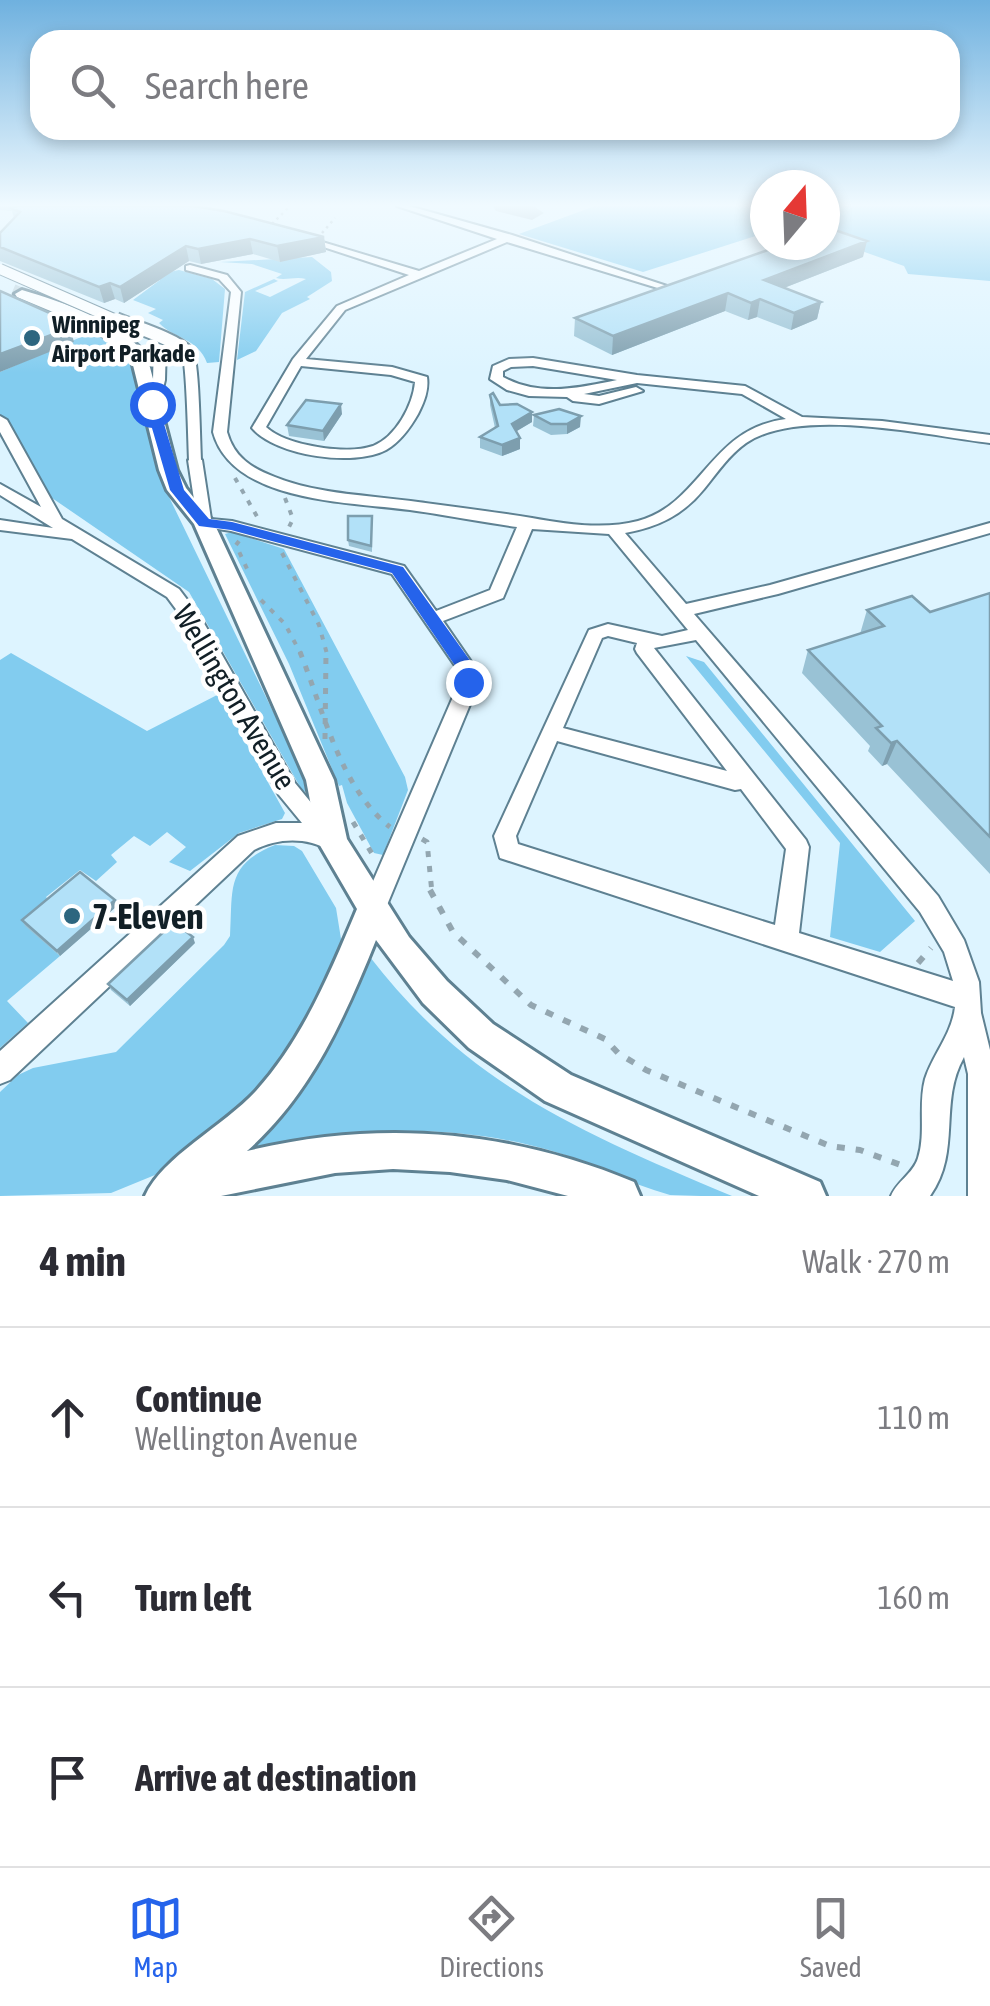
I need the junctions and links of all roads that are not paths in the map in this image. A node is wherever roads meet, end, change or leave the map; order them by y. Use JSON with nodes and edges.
{"nodes":[{"id":1,"x":378,"y":262,"type":"edge"},
{"id":2,"x":447,"y":262,"type":"edge"},
{"id":3,"x":586,"y":262,"type":"edge"},
{"id":4,"x":0,"y":268,"type":"edge"},
{"id":5,"x":190,"y":268,"type":"dead end"},
{"id":6,"x":416,"y":274,"type":"junction"},
{"id":7,"x":665,"y":287,"type":"edge"},
{"id":8,"x":12,"y":290,"type":"tunnel mouth"},
{"id":9,"x":296,"y":362,"type":"junction"},
{"id":10,"x":637,"y":379,"type":"junction"},
{"id":11,"x":660,"y":382,"type":"junction"},
{"id":12,"x":552,"y":396,"type":"junction"},
{"id":13,"x":152,"y":404,"type":"junction"},
{"id":14,"x":799,"y":422,"type":"junction"},
{"id":15,"x":2,"y":425,"type":"edge"},
{"id":16,"x":990,"y":439,"type":"edge"},
{"id":17,"x":0,"y":486,"type":"edge"},
{"id":18,"x":528,"y":522,"type":"junction"},
{"id":19,"x":204,"y":523,"type":"junction"},
{"id":20,"x":0,"y":525,"type":"edge"},
{"id":21,"x":990,"y":528,"type":"edge"},
{"id":22,"x":612,"y":529,"type":"junction"},
{"id":23,"x":74,"y":532,"type":"junction"},
{"id":24,"x":681,"y":611,"type":"junction"},
{"id":25,"x":433,"y":618,"type":"junction"},
{"id":26,"x":700,"y":633,"type":"junction"},
{"id":27,"x":648,"y":639,"type":"junction"},
{"id":28,"x":552,"y":732,"type":"junction"},
{"id":29,"x":746,"y":779,"type":"junction"},
{"id":30,"x":342,"y":830,"type":"junction"},
{"id":31,"x":373,"y":909,"type":"junction"},
{"id":32,"x":785,"y":941,"type":"junction"},
{"id":33,"x":967,"y":1003,"type":"junction"},
{"id":34,"x":0,"y":1070,"type":"edge"},
{"id":35,"x":917,"y":1186,"type":"edge"},
{"id":36,"x":157,"y":1196,"type":"edge"},
{"id":37,"x":165,"y":1196,"type":"edge"},
{"id":38,"x":620,"y":1196,"type":"edge"},
{"id":39,"x":806,"y":1196,"type":"edge"},
{"id":40,"x":983,"y":1196,"type":"edge"}],
"edges":[{"from":1,"to":6,"type":"street"},
{"from":2,"to":6,"type":"street"},
{"from":3,"to":7,"type":"street"},
{"from":4,"to":13,"type":"street","name":"Wellington Avenue"},
{"from":4,"to":19,"type":"street","name":"Wellington Avenue","bridge":true},
{"from":5,"to":18,"type":"street"},
{"from":6,"to":9,"type":"street"},
{"from":8,"to":13,"type":"main road","name":"Wellington Avenue"},
{"from":9,"to":9,"type":"street"},
{"from":10,"to":11,"type":"street"},
{"from":10,"to":12,"type":"street"},
{"from":10,"to":12,"type":"street"},
{"from":11,"to":12,"type":"street"},
{"from":11,"to":14,"type":"street"},
{"from":13,"to":19,"type":"main road","name":"Wellington Avenue"},
{"from":14,"to":16,"type":"street"},
{"from":14,"to":22,"type":"street"},
{"from":15,"to":23,"type":"street"},
{"from":17,"to":23,"type":"street","name":"Wellington Avenue"},
{"from":18,"to":22,"type":"street"},
{"from":18,"to":25,"type":"street"},
{"from":19,"to":25,"type":"street"},
{"from":19,"to":30,"type":"main road","name":"Wellington Avenue"},
{"from":20,"to":23,"type":"street"},
{"from":21,"to":24,"type":"street"},
{"from":22,"to":24,"type":"street"},
{"from":23,"to":30,"type":"street","name":"Wellington Avenue"},
{"from":24,"to":26,"type":"street"},
{"from":25,"to":31,"type":"street"},
{"from":26,"to":27,"type":"street"},
{"from":26,"to":33,"type":"street"},
{"from":27,"to":28,"type":"street"},
{"from":27,"to":29,"type":"street"},
{"from":28,"to":29,"type":"street"},
{"from":28,"to":32,"type":"street"},
{"from":29,"to":32,"type":"street"},
{"from":30,"to":31,"type":"main road","name":"Wellington Avenue"},
{"from":30,"to":34,"type":"street"},
{"from":31,"to":36,"type":"main road"},
{"from":31,"to":39,"type":"main road","name":"Wellington Avenue"},
{"from":32,"to":33,"type":"street"},
{"from":33,"to":35,"type":"street"},
{"from":33,"to":40,"type":"street"},
{"from":37,"to":38,"type":"main road"}]}
